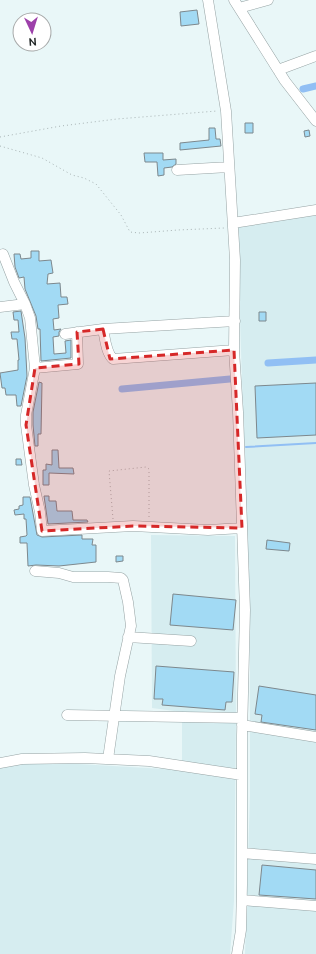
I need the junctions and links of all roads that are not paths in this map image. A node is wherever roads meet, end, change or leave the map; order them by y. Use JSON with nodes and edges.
{"nodes":[{"id":1,"x":208,"y":0,"type":"edge"},
{"id":2,"x":268,"y":0,"type":"edge"},
{"id":3,"x":236,"y":4,"type":"edge"},
{"id":4,"x":316,"y":56,"type":"edge"},
{"id":5,"x":278,"y":70,"type":"junction"},
{"id":6,"x":316,"y":122,"type":"edge"},
{"id":7,"x":229,"y":167,"type":"junction"},
{"id":8,"x":178,"y":170,"type":"dead end"},
{"id":9,"x":316,"y":210,"type":"edge"},
{"id":10,"x":233,"y":225,"type":"junction"},
{"id":11,"x":3,"y":254,"type":"dead end"},
{"id":12,"x":25,"y":304,"type":"junction"},
{"id":13,"x":0,"y":307,"type":"edge"},
{"id":14,"x":235,"y":321,"type":"junction"},
{"id":15,"x":103,"y":329,"type":"junction"},
{"id":16,"x":78,"y":332,"type":"junction"},
{"id":17,"x":65,"y":334,"type":"dead end"},
{"id":18,"x":234,"y":350,"type":"junction"},
{"id":19,"x":35,"y":368,"type":"junction"},
{"id":20,"x":242,"y":528,"type":"junction"},
{"id":21,"x":36,"y":571,"type":"dead end"},
{"id":22,"x":128,"y":637,"type":"junction"},
{"id":23,"x":191,"y":641,"type":"dead end"},
{"id":24,"x":67,"y":715,"type":"dead end"},
{"id":25,"x":115,"y":716,"type":"junction"},
{"id":26,"x":242,"y":721,"type":"junction"},
{"id":27,"x":316,"y":737,"type":"edge"},
{"id":28,"x":108,"y":759,"type":"junction"},
{"id":29,"x":0,"y":763,"type":"edge"},
{"id":30,"x":242,"y":775,"type":"junction"},
{"id":31,"x":242,"y":853,"type":"junction"},
{"id":32,"x":316,"y":859,"type":"edge"},
{"id":33,"x":242,"y":900,"type":"junction"},
{"id":34,"x":316,"y":906,"type":"edge"},
{"id":35,"x":237,"y":954,"type":"edge"}],
"edges":[{"from":1,"to":7,"type":"street"},
{"from":2,"to":3,"type":"street"},
{"from":3,"to":5,"type":"street"},
{"from":4,"to":5,"type":"street"},
{"from":5,"to":6,"type":"street"},
{"from":7,"to":8,"type":"street"},
{"from":7,"to":10,"type":"street"},
{"from":9,"to":10,"type":"street"},
{"from":10,"to":14,"type":"street"},
{"from":11,"to":12,"type":"street"},
{"from":12,"to":13,"type":"street"},
{"from":12,"to":19,"type":"street"},
{"from":14,"to":15,"type":"street"},
{"from":14,"to":18,"type":"street"},
{"from":15,"to":16,"type":"street"},
{"from":15,"to":18,"type":"street"},
{"from":16,"to":17,"type":"street"},
{"from":16,"to":19,"type":"street"},
{"from":18,"to":20,"type":"street"},
{"from":19,"to":20,"type":"street"},
{"from":20,"to":26,"type":"street"},
{"from":21,"to":22,"type":"street"},
{"from":22,"to":23,"type":"street"},
{"from":22,"to":25,"type":"street"},
{"from":24,"to":25,"type":"street"},
{"from":25,"to":26,"type":"street"},
{"from":25,"to":28,"type":"street"},
{"from":26,"to":27,"type":"street"},
{"from":26,"to":30,"type":"street"},
{"from":28,"to":29,"type":"street"},
{"from":28,"to":30,"type":"street"},
{"from":30,"to":31,"type":"street"},
{"from":31,"to":32,"type":"street"},
{"from":31,"to":33,"type":"street"},
{"from":33,"to":34,"type":"street"},
{"from":33,"to":35,"type":"street"}]}
